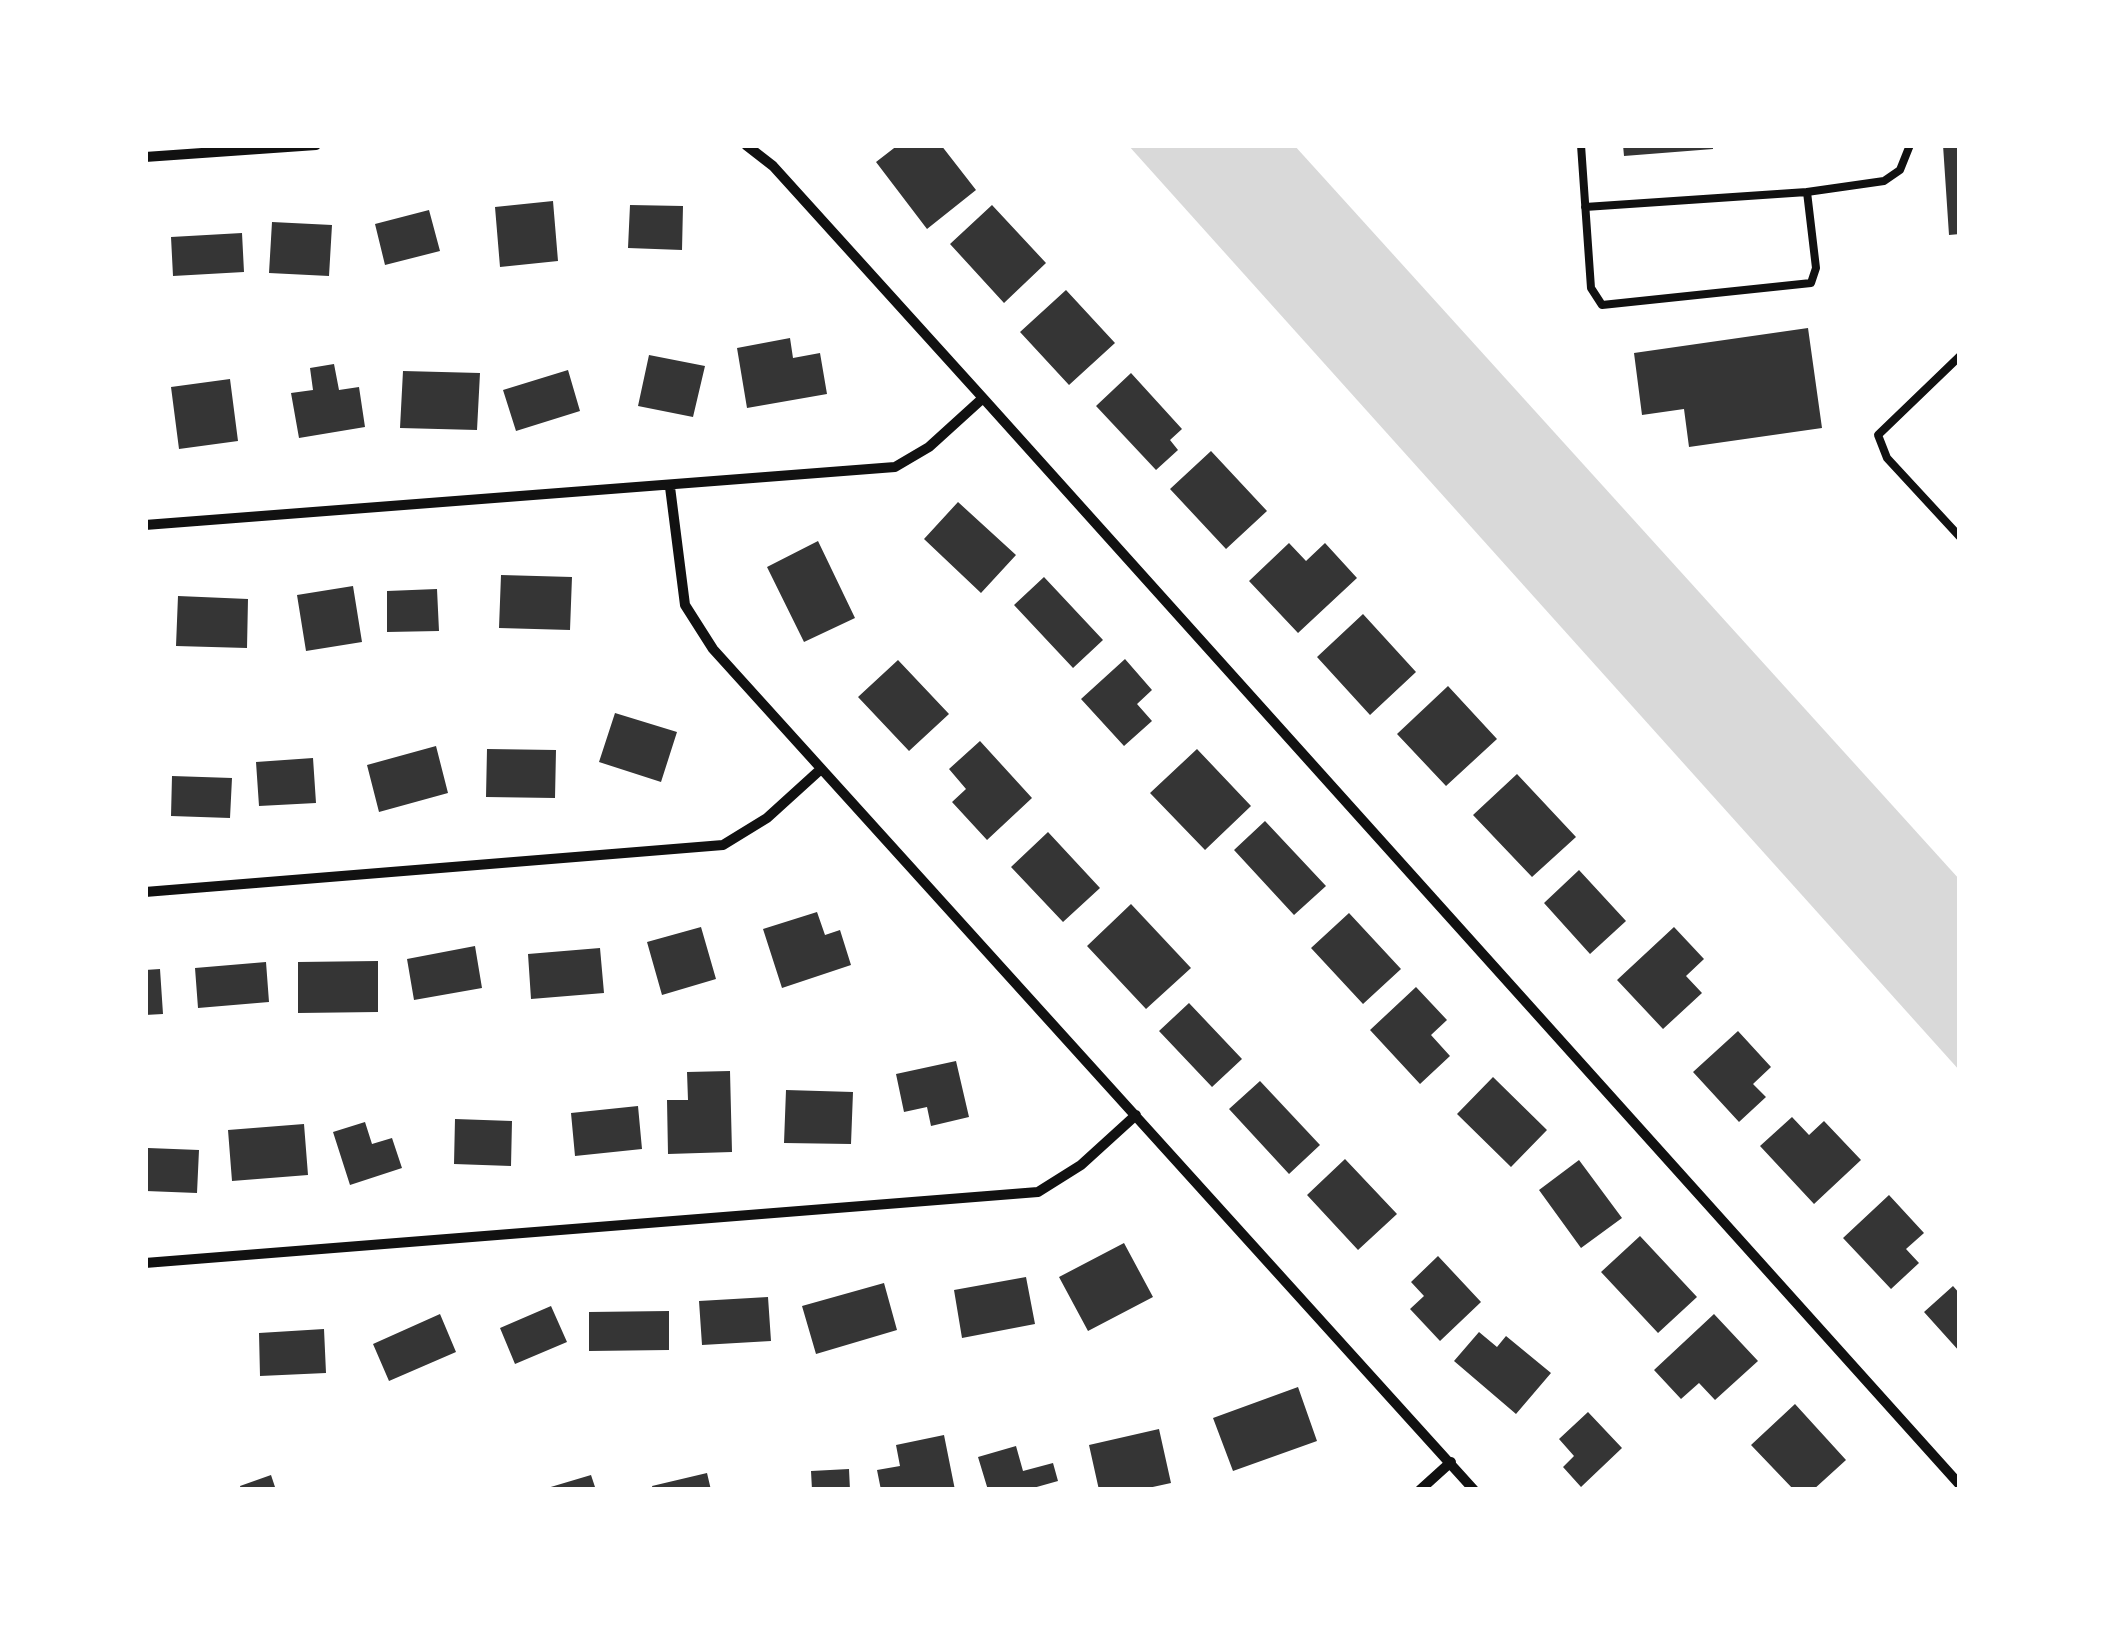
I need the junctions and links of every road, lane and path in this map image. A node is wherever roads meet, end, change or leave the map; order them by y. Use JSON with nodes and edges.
{"nodes":[{"id":1,"x":316,"y":145,"type":"edge"},
{"id":2,"x":746,"y":145,"type":"edge"},
{"id":3,"x":1580,"y":145,"type":"edge"},
{"id":4,"x":1910,"y":145,"type":"edge"},
{"id":5,"x":145,"y":157,"type":"edge"},
{"id":6,"x":1807,"y":192,"type":"junction"},
{"id":7,"x":1585,"y":207,"type":"junction"},
{"id":8,"x":1960,"y":356,"type":"edge"},
{"id":9,"x":983,"y":398,"type":"junction"},
{"id":10,"x":670,"y":487,"type":"junction"},
{"id":11,"x":145,"y":526,"type":"edge"},
{"id":12,"x":1960,"y":537,"type":"edge"},
{"id":13,"x":822,"y":769,"type":"junction"},
{"id":14,"x":145,"y":892,"type":"edge"},
{"id":15,"x":1136,"y":1116,"type":"junction"},
{"id":16,"x":145,"y":1263,"type":"edge"},
{"id":17,"x":1450,"y":1462,"type":"junction"},
{"id":18,"x":1960,"y":1484,"type":"edge"},
{"id":19,"x":1420,"y":1490,"type":"edge"},
{"id":20,"x":1474,"y":1490,"type":"edge"}],
"edges":[{"from":1,"to":5,"type":"street"},
{"from":2,"to":9,"type":"street"},
{"from":3,"to":7,"type":"lane"},
{"from":4,"to":6,"type":"lane"},
{"from":6,"to":7,"type":"lane"},
{"from":6,"to":7,"type":"lane"},
{"from":8,"to":12,"type":"lane"},
{"from":9,"to":10,"type":"street"},
{"from":9,"to":18,"type":"street"},
{"from":10,"to":11,"type":"street"},
{"from":10,"to":13,"type":"street"},
{"from":13,"to":14,"type":"street"},
{"from":13,"to":15,"type":"street"},
{"from":15,"to":16,"type":"street"},
{"from":15,"to":17,"type":"street"},
{"from":17,"to":19,"type":"street"},
{"from":17,"to":20,"type":"street"}]}
